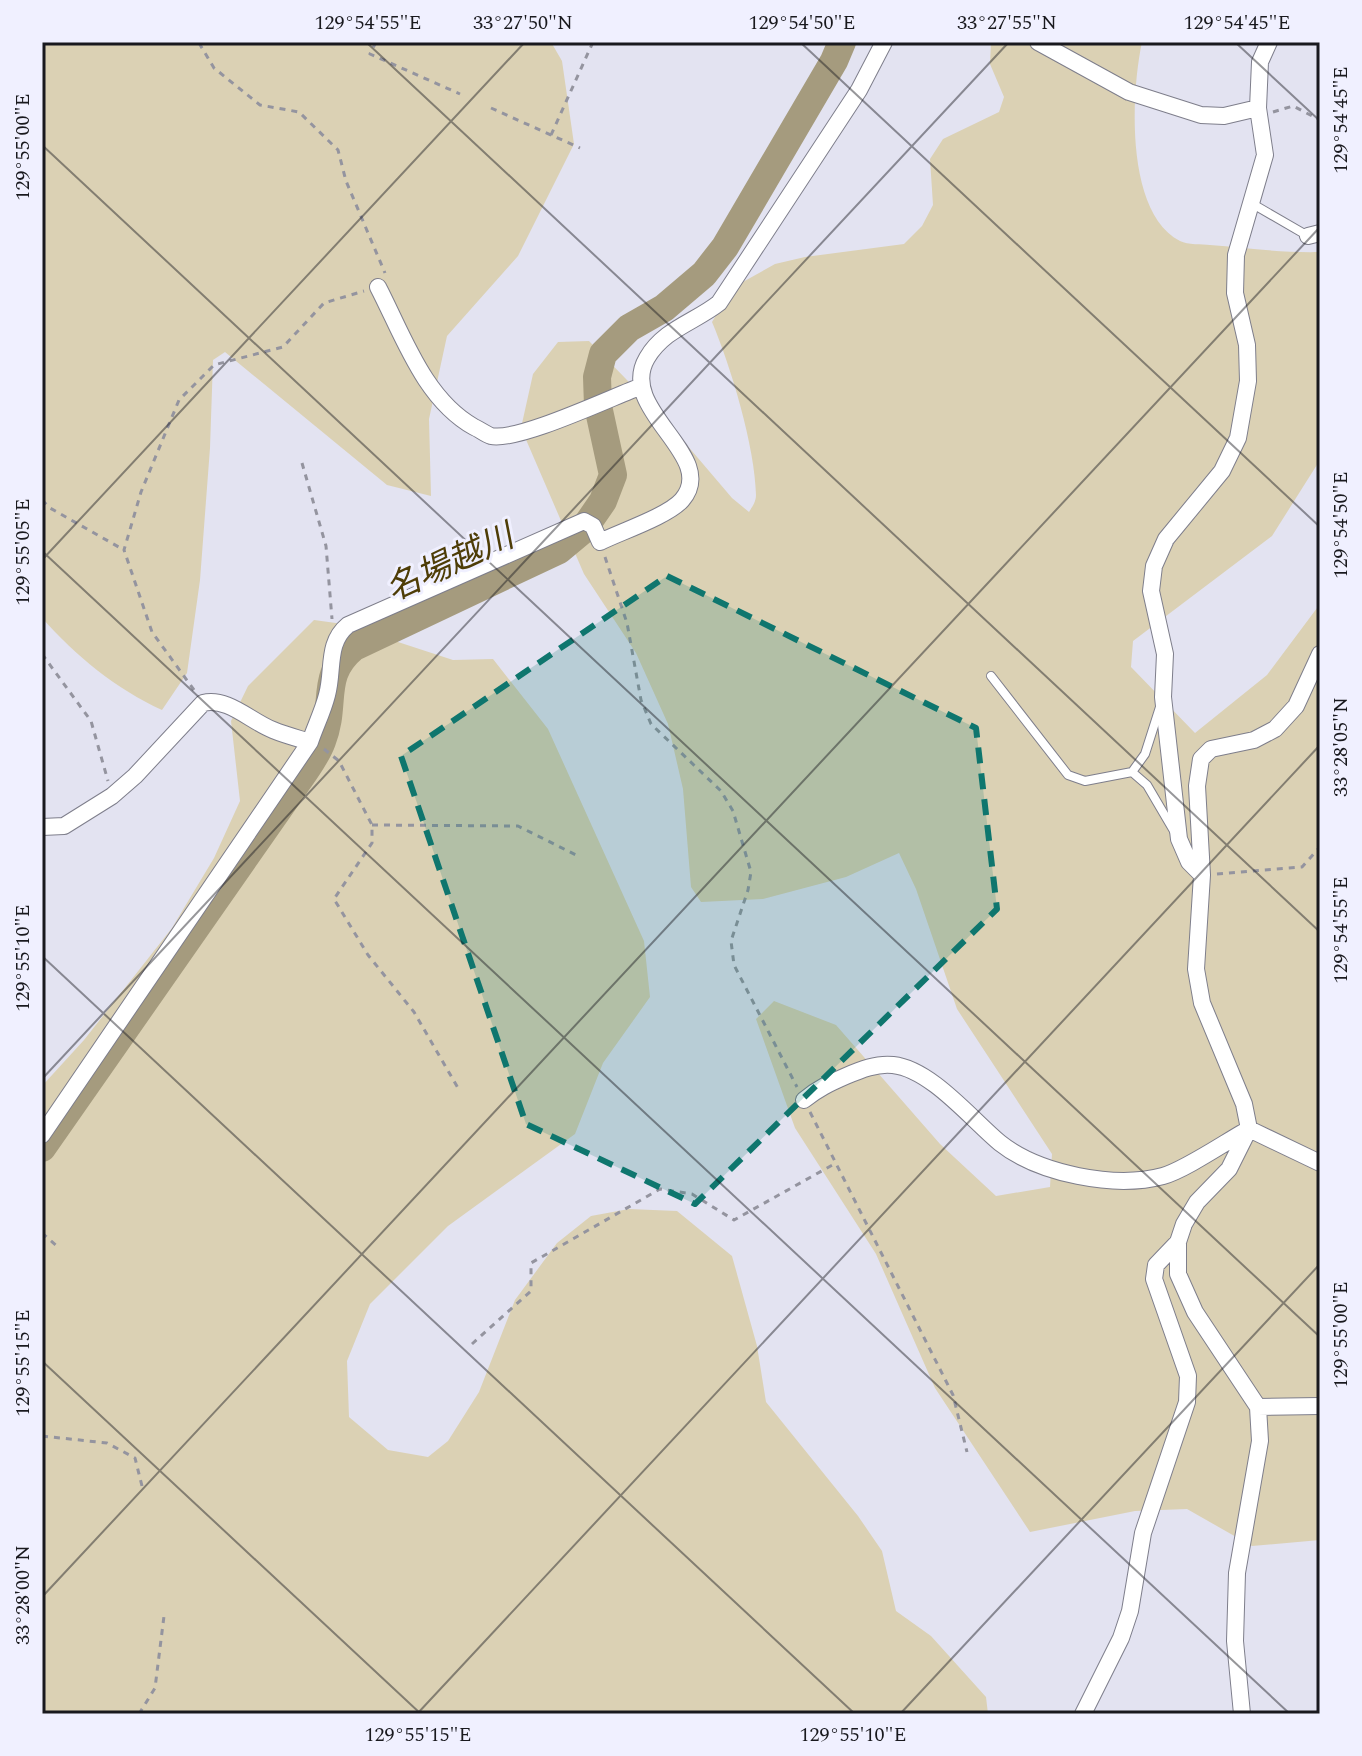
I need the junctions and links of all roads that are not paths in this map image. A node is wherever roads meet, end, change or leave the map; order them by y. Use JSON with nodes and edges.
{"nodes":[{"id":1,"x":884,"y":42,"type":"edge"},
{"id":2,"x":1038,"y":42,"type":"edge"},
{"id":3,"x":1269,"y":42,"type":"edge"},
{"id":4,"x":1258,"y":108,"type":"junction"},
{"id":5,"x":1251,"y":203,"type":"junction"},
{"id":6,"x":1314,"y":234,"type":"edge"},
{"id":7,"x":378,"y":287,"type":"road end"},
{"id":8,"x":642,"y":386,"type":"junction"},
{"id":9,"x":1320,"y":654,"type":"edge"},
{"id":10,"x":991,"y":676,"type":"dead end"},
{"id":11,"x":1163,"y":697,"type":"junction"},
{"id":12,"x":310,"y":742,"type":"junction"},
{"id":13,"x":1132,"y":772,"type":"junction"},
{"id":14,"x":42,"y":827,"type":"edge"},
{"id":15,"x":1179,"y":839,"type":"junction"},
{"id":16,"x":1202,"y":875,"type":"junction"},
{"id":17,"x":804,"y":1100,"type":"road end"},
{"id":18,"x":1249,"y":1129,"type":"junction"},
{"id":19,"x":42,"y":1135,"type":"edge"},
{"id":20,"x":1320,"y":1163,"type":"edge"},
{"id":21,"x":1178,"y":1242,"type":"junction"},
{"id":22,"x":1320,"y":1406,"type":"edge"},
{"id":23,"x":1258,"y":1407,"type":"junction"},
{"id":24,"x":1083,"y":1714,"type":"edge"},
{"id":25,"x":1242,"y":1714,"type":"edge"}],
"edges":[{"from":1,"to":8,"type":"street"},
{"from":2,"to":4,"type":"street"},
{"from":3,"to":4,"type":"street"},
{"from":4,"to":5,"type":"street"},
{"from":5,"to":6,"type":"lane"},
{"from":5,"to":11,"type":"street"},
{"from":7,"to":8,"type":"street"},
{"from":8,"to":12,"type":"street"},
{"from":9,"to":16,"type":"street"},
{"from":10,"to":13,"type":"lane"},
{"from":11,"to":13,"type":"lane"},
{"from":11,"to":15,"type":"street"},
{"from":12,"to":14,"type":"street"},
{"from":12,"to":19,"type":"street"},
{"from":13,"to":15,"type":"lane"},
{"from":15,"to":16,"type":"street"},
{"from":16,"to":18,"type":"street"},
{"from":17,"to":18,"type":"street"},
{"from":18,"to":20,"type":"street"},
{"from":18,"to":21,"type":"street"},
{"from":21,"to":23,"type":"street"},
{"from":21,"to":24,"type":"street"},
{"from":22,"to":23,"type":"street"},
{"from":23,"to":25,"type":"street"}]}
